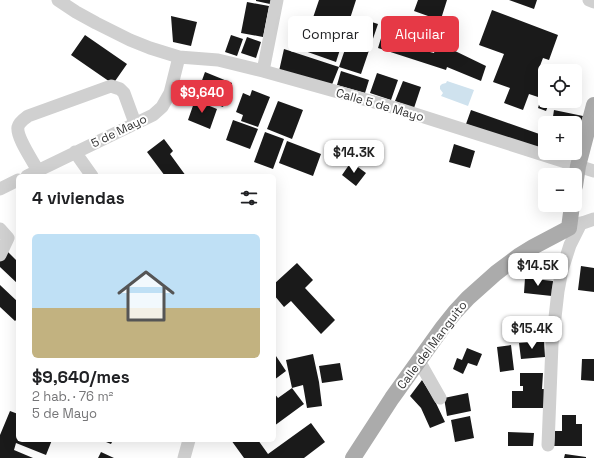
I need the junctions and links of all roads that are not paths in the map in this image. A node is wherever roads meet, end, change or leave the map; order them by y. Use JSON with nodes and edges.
{"nodes":[{"id":1,"x":58,"y":0,"type":"edge"},
{"id":2,"x":277,"y":0,"type":"edge"},
{"id":3,"x":589,"y":0,"type":"edge"},
{"id":4,"x":594,"y":2,"type":"edge"},
{"id":5,"x":179,"y":57,"type":"junction"},
{"id":6,"x":263,"y":71,"type":"junction"},
{"id":7,"x":594,"y":105,"type":"edge"},
{"id":8,"x":135,"y":123,"type":"junction"},
{"id":9,"x":75,"y":152,"type":"junction"},
{"id":10,"x":578,"y":166,"type":"junction"},
{"id":11,"x":594,"y":171,"type":"edge"},
{"id":12,"x":32,"y":173,"type":"edge"},
{"id":13,"x":91,"y":174,"type":"edge"},
{"id":14,"x":16,"y":181,"type":"edge"},
{"id":15,"x":0,"y":189,"type":"edge"},
{"id":16,"x":573,"y":212,"type":"edge"},
{"id":17,"x":594,"y":219,"type":"edge"},
{"id":18,"x":575,"y":225,"type":"junction"},
{"id":19,"x":0,"y":229,"type":"edge"},
{"id":20,"x":0,"y":255,"type":"edge"},
{"id":21,"x":419,"y":361,"type":"junction"},
{"id":22,"x":440,"y":398,"type":"dead end"},
{"id":23,"x":188,"y":442,"type":"edge"},
{"id":24,"x":548,"y":445,"type":"dead end"},
{"id":25,"x":184,"y":458,"type":"edge"},
{"id":26,"x":353,"y":458,"type":"edge"}],
"edges":[{"from":1,"to":5,"type":"street","name":"Calle 5 de Mayo"},
{"from":2,"to":6,"type":"street"},
{"from":3,"to":4,"type":"street"},
{"from":5,"to":6,"type":"street","name":"Calle 5 de Mayo"},
{"from":5,"to":8,"type":"street","name":"5 de Mayo"},
{"from":6,"to":10,"type":"street","name":"Calle 5 de Mayo"},
{"from":7,"to":10,"type":"main road"},
{"from":8,"to":9,"type":"street","name":"5 de Mayo"},
{"from":8,"to":12,"type":"street"},
{"from":9,"to":12,"type":"street","name":"5 de Mayo"},
{"from":9,"to":13,"type":"street"},
{"from":10,"to":11,"type":"street"},
{"from":14,"to":15,"type":"street"},
{"from":16,"to":18,"type":"main road"},
{"from":17,"to":18,"type":"street","name":"Calle del Manguito"},
{"from":18,"to":21,"type":"main road","name":"Calle del Manguito"},
{"from":18,"to":24,"type":"street"},
{"from":19,"to":20,"type":"street"},
{"from":21,"to":22,"type":"street"},
{"from":21,"to":26,"type":"main road","name":"Calle del Manguito"},
{"from":23,"to":25,"type":"street"}]}
